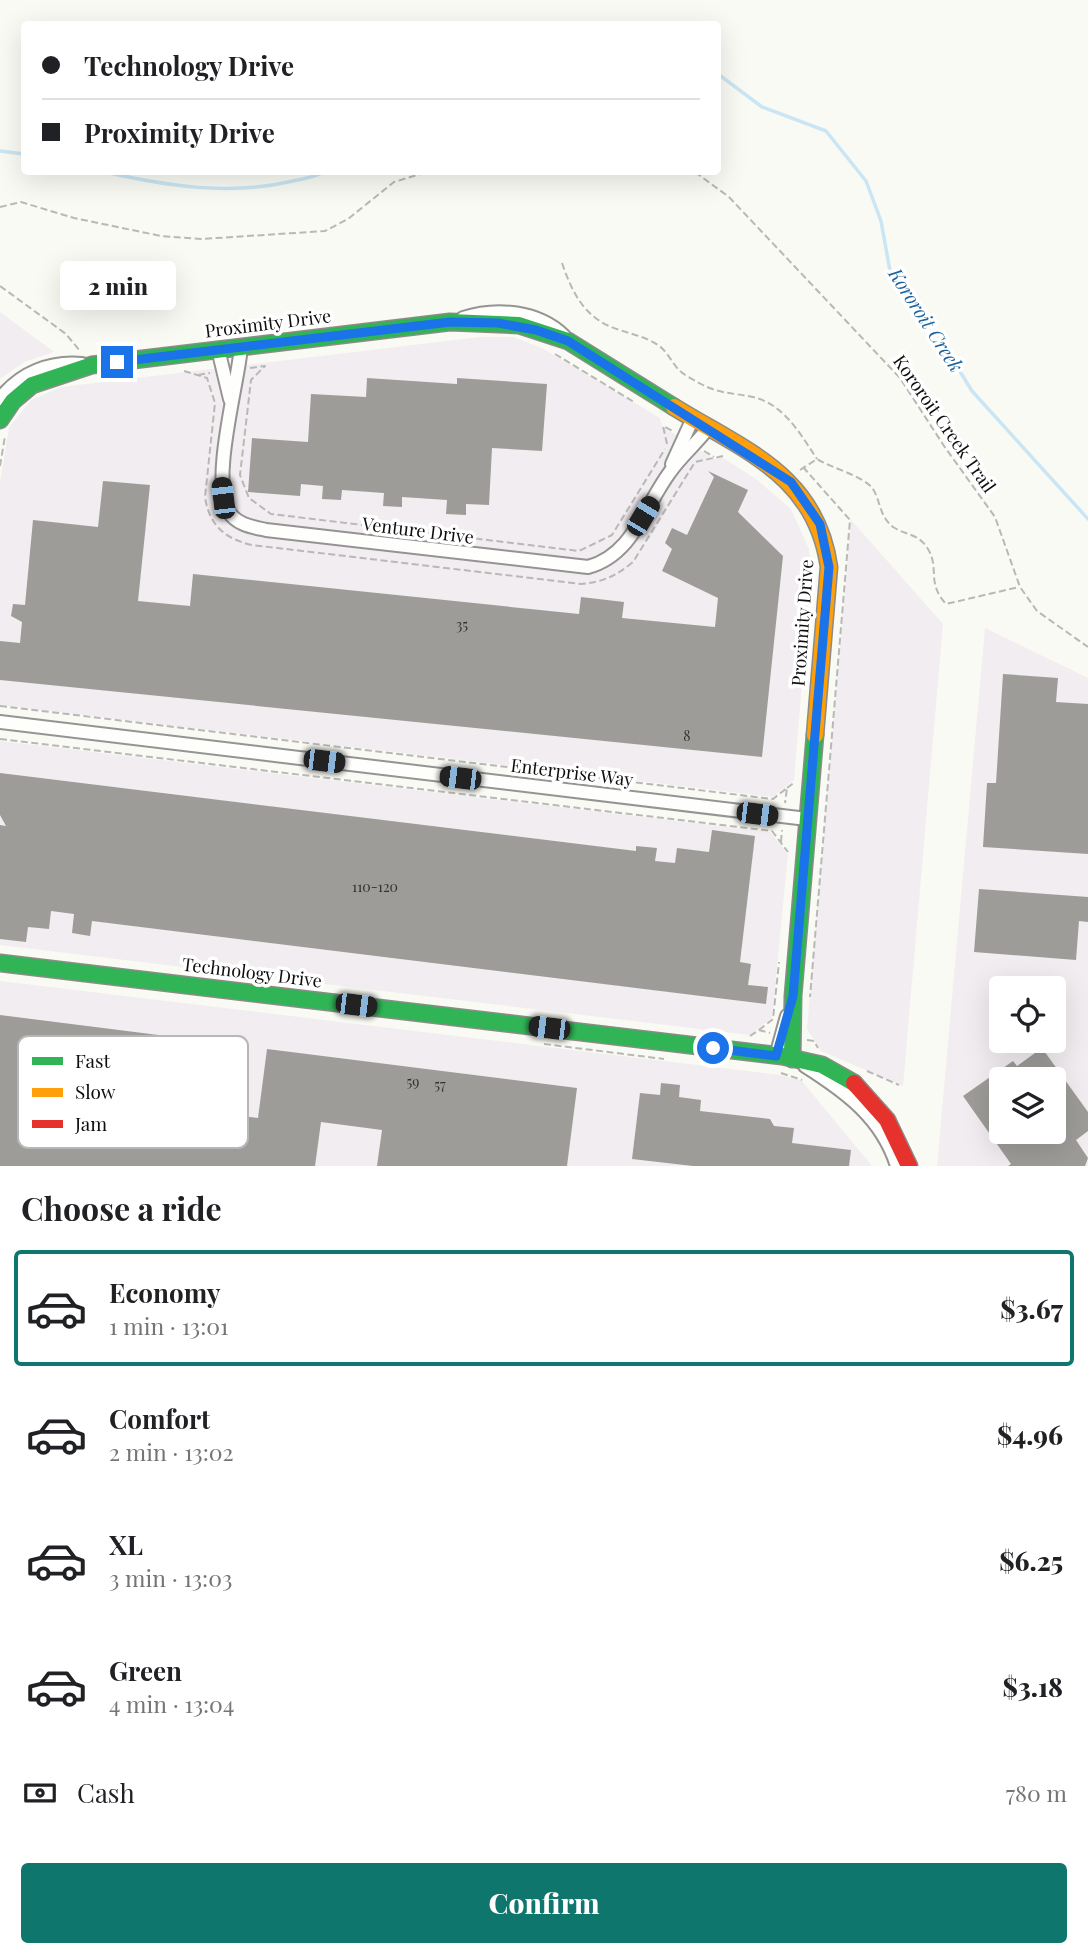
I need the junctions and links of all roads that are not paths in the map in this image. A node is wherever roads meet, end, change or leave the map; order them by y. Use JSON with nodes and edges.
{"nodes":[{"id":1,"x":241,"y":347,"type":"junction"},
{"id":2,"x":218,"y":349,"type":"junction"},
{"id":3,"x":92,"y":365,"type":"junction"},
{"id":4,"x":0,"y":399,"type":"edge"},
{"id":5,"x":231,"y":403,"type":"junction"},
{"id":6,"x":693,"y":418,"type":"junction"},
{"id":7,"x":0,"y":419,"type":"edge"},
{"id":8,"x":709,"y":428,"type":"junction"},
{"id":9,"x":670,"y":471,"type":"junction"},
{"id":10,"x":0,"y":722,"type":"edge"},
{"id":11,"x":807,"y":819,"type":"junction"},
{"id":12,"x":0,"y":963,"type":"edge"},
{"id":13,"x":789,"y":1059,"type":"junction"},
{"id":14,"x":897,"y":1166,"type":"edge"},
{"id":15,"x":909,"y":1166,"type":"edge"}],
"edges":[{"from":1,"to":2,"type":"street","name":"Proximity Drive"},
{"from":1,"to":5,"type":"street","name":"Venture Drive"},
{"from":1,"to":6,"type":"street","name":"Proximity Drive"},
{"from":2,"to":3,"type":"street","name":"Proximity Drive"},
{"from":2,"to":5,"type":"street","name":"Venture Drive"},
{"from":3,"to":4,"type":"street","name":"Proximity Drive"},
{"from":3,"to":7,"type":"street","name":"Proximity Drive"},
{"from":5,"to":9,"type":"street","name":"Venture Drive"},
{"from":6,"to":8,"type":"street","name":"Proximity Drive"},
{"from":6,"to":9,"type":"street","name":"Venture Drive"},
{"from":8,"to":9,"type":"street","name":"Venture Drive"},
{"from":8,"to":11,"type":"street","name":"Proximity Drive"},
{"from":10,"to":11,"type":"street","name":"Enterprise Way"},
{"from":11,"to":13,"type":"street","name":"Proximity Drive"},
{"from":12,"to":13,"type":"street","name":"Technology Drive"},
{"from":13,"to":14,"type":"street"},
{"from":13,"to":15,"type":"street","name":"Technology Drive"}]}
